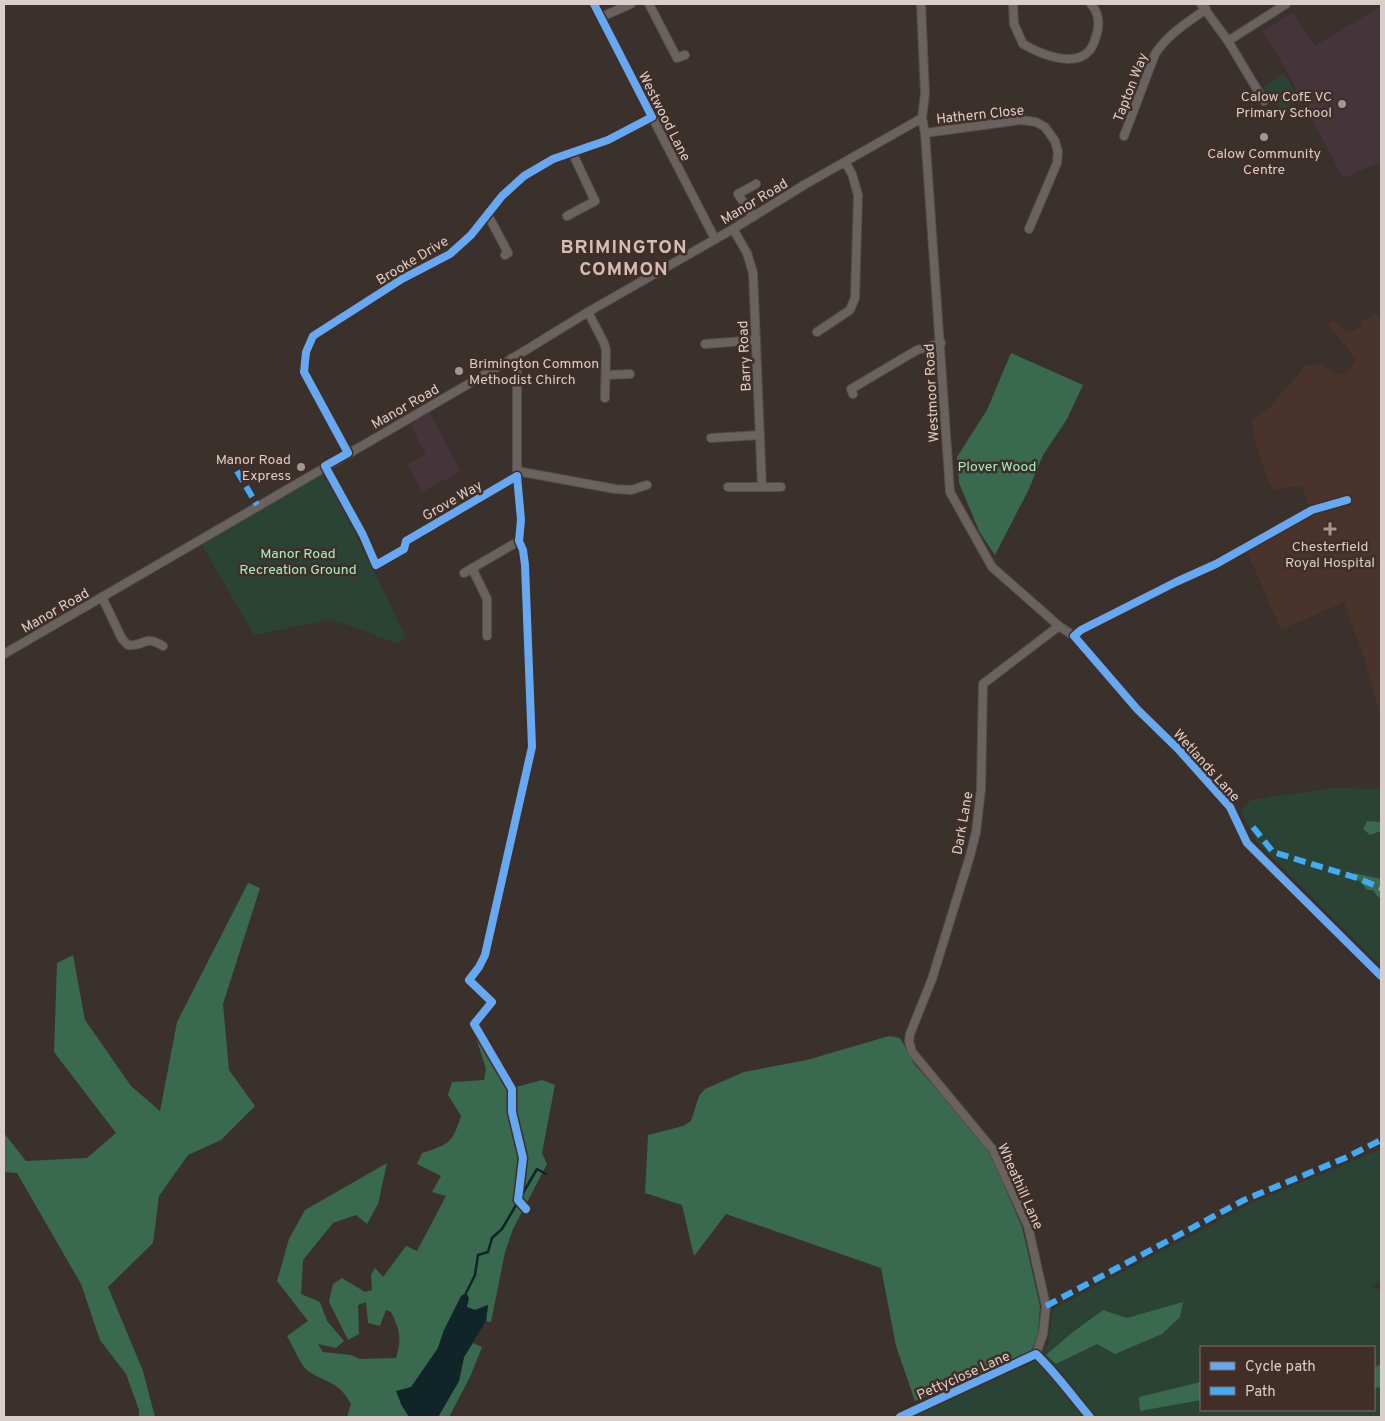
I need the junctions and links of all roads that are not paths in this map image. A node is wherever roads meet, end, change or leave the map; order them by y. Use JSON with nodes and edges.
{"nodes":[{"id":1,"x":594,"y":4,"type":"edge"},
{"id":2,"x":630,"y":4,"type":"edge"},
{"id":3,"x":649,"y":4,"type":"edge"},
{"id":4,"x":922,"y":4,"type":"edge"},
{"id":5,"x":1013,"y":4,"type":"edge"},
{"id":6,"x":1091,"y":4,"type":"edge"},
{"id":7,"x":1286,"y":4,"type":"edge"},
{"id":8,"x":1203,"y":6,"type":"edge"},
{"id":9,"x":601,"y":17,"type":"junction"},
{"id":10,"x":1228,"y":41,"type":"junction"},
{"id":11,"x":684,"y":55,"type":"dead end"},
{"id":12,"x":1264,"y":101,"type":"dead end"},
{"id":13,"x":652,"y":117,"type":"junction"},
{"id":14,"x":922,"y":118,"type":"junction"},
{"id":15,"x":925,"y":133,"type":"junction"},
{"id":16,"x":1124,"y":136,"type":"dead end"},
{"id":17,"x":572,"y":152,"type":"junction"},
{"id":18,"x":845,"y":162,"type":"junction"},
{"id":19,"x":756,"y":184,"type":"dead end"},
{"id":20,"x":488,"y":215,"type":"junction"},
{"id":21,"x":567,"y":216,"type":"dead end"},
{"id":22,"x":752,"y":217,"type":"junction"},
{"id":23,"x":733,"y":229,"type":"junction"},
{"id":24,"x":1029,"y":229,"type":"dead end"},
{"id":25,"x":715,"y":239,"type":"junction"},
{"id":26,"x":505,"y":255,"type":"dead end"},
{"id":27,"x":588,"y":312,"type":"junction"},
{"id":28,"x":817,"y":332,"type":"dead end"},
{"id":29,"x":756,"y":340,"type":"junction"},
{"id":30,"x":941,"y":343,"type":"junction"},
{"id":31,"x":705,"y":344,"type":"dead end"},
{"id":32,"x":512,"y":358,"type":"junction"},
{"id":33,"x":630,"y":374,"type":"dead end"},
{"id":34,"x":606,"y":375,"type":"junction"},
{"id":35,"x":853,"y":394,"type":"dead end"},
{"id":36,"x":605,"y":398,"type":"dead end"},
{"id":37,"x":760,"y":435,"type":"junction"},
{"id":38,"x":711,"y":438,"type":"dead end"},
{"id":39,"x":348,"y":453,"type":"junction"},
{"id":40,"x":326,"y":466,"type":"junction"},
{"id":41,"x":517,"y":474,"type":"junction"},
{"id":42,"x":647,"y":485,"type":"dead end"},
{"id":43,"x":728,"y":487,"type":"dead end"},
{"id":44,"x":762,"y":487,"type":"junction"},
{"id":45,"x":782,"y":487,"type":"dead end"},
{"id":46,"x":404,"y":549,"type":"dead end"},
{"id":47,"x":376,"y":565,"type":"dead end"},
{"id":48,"x":472,"y":568,"type":"junction"},
{"id":49,"x":464,"y":573,"type":"dead end"},
{"id":50,"x":102,"y":597,"type":"junction"},
{"id":51,"x":1059,"y":626,"type":"junction"},
{"id":52,"x":487,"y":636,"type":"dead end"},
{"id":53,"x":163,"y":646,"type":"dead end"},
{"id":54,"x":4,"y":654,"type":"edge"},
{"id":55,"x":1381,"y":976,"type":"edge"},
{"id":56,"x":912,"y":1052,"type":"joint"},
{"id":57,"x":1036,"y":1354,"type":"joint"},
{"id":58,"x":900,"y":1417,"type":"edge"}],
"edges":[{"from":1,"to":9,"type":"street","name":"Westwood Lane"},
{"from":2,"to":9,"type":"street"},
{"from":3,"to":11,"type":"street"},
{"from":4,"to":14,"type":"street","name":"Westmoor Road"},
{"from":5,"to":6,"type":"street"},
{"from":7,"to":10,"type":"street"},
{"from":8,"to":10,"type":"street"},
{"from":8,"to":16,"type":"street","name":"Tapton Way"},
{"from":9,"to":13,"type":"street","name":"Westwood Lane"},
{"from":10,"to":12,"type":"street"},
{"from":13,"to":17,"type":"street","name":"Brooke Drive"},
{"from":13,"to":25,"type":"street","name":"Westwood Lane"},
{"from":14,"to":15,"type":"street","name":"Westmoor Road"},
{"from":14,"to":18,"type":"street","name":"Manor Road"},
{"from":15,"to":24,"type":"street","name":"Hathern Close"},
{"from":15,"to":30,"type":"street","name":"Westmoor Road"},
{"from":17,"to":20,"type":"street","name":"Brooke Drive"},
{"from":17,"to":21,"type":"street"},
{"from":18,"to":22,"type":"street","name":"Manor Road"},
{"from":18,"to":28,"type":"street"},
{"from":19,"to":22,"type":"street"},
{"from":20,"to":26,"type":"street"},
{"from":20,"to":39,"type":"street","name":"Brooke Drive"},
{"from":22,"to":23,"type":"street","name":"Manor Road"},
{"from":23,"to":25,"type":"street","name":"Manor Road"},
{"from":23,"to":29,"type":"street","name":"Barry Road"},
{"from":25,"to":27,"type":"street","name":"Manor Road"},
{"from":27,"to":32,"type":"street","name":"Manor Road"},
{"from":27,"to":34,"type":"street"},
{"from":29,"to":31,"type":"street"},
{"from":29,"to":37,"type":"street","name":"Barry Road"},
{"from":30,"to":35,"type":"street"},
{"from":30,"to":51,"type":"street","name":"Westmoor Road"},
{"from":32,"to":39,"type":"street","name":"Manor Road"},
{"from":32,"to":41,"type":"street"},
{"from":33,"to":34,"type":"street"},
{"from":34,"to":36,"type":"street"},
{"from":37,"to":38,"type":"street"},
{"from":37,"to":44,"type":"street","name":"Barry Road"},
{"from":39,"to":40,"type":"street","name":"Manor Road"},
{"from":40,"to":47,"type":"street"},
{"from":40,"to":50,"type":"street","name":"Manor Road"},
{"from":41,"to":42,"type":"street"},
{"from":41,"to":46,"type":"street","name":"Grove Way"},
{"from":41,"to":48,"type":"street"},
{"from":43,"to":44,"type":"street"},
{"from":44,"to":45,"type":"street"},
{"from":48,"to":49,"type":"street"},
{"from":48,"to":52,"type":"street"},
{"from":50,"to":53,"type":"street"},
{"from":50,"to":54,"type":"street","name":"Manor Road"},
{"from":51,"to":55,"type":"street","name":"Wetlands Lane"},
{"from":51,"to":56,"type":"street","name":"Dark Lane"},
{"from":56,"to":57,"type":"street","name":"Wheathill Lane"},
{"from":57,"to":58,"type":"street","name":"Pettyclose Lane"}]}
